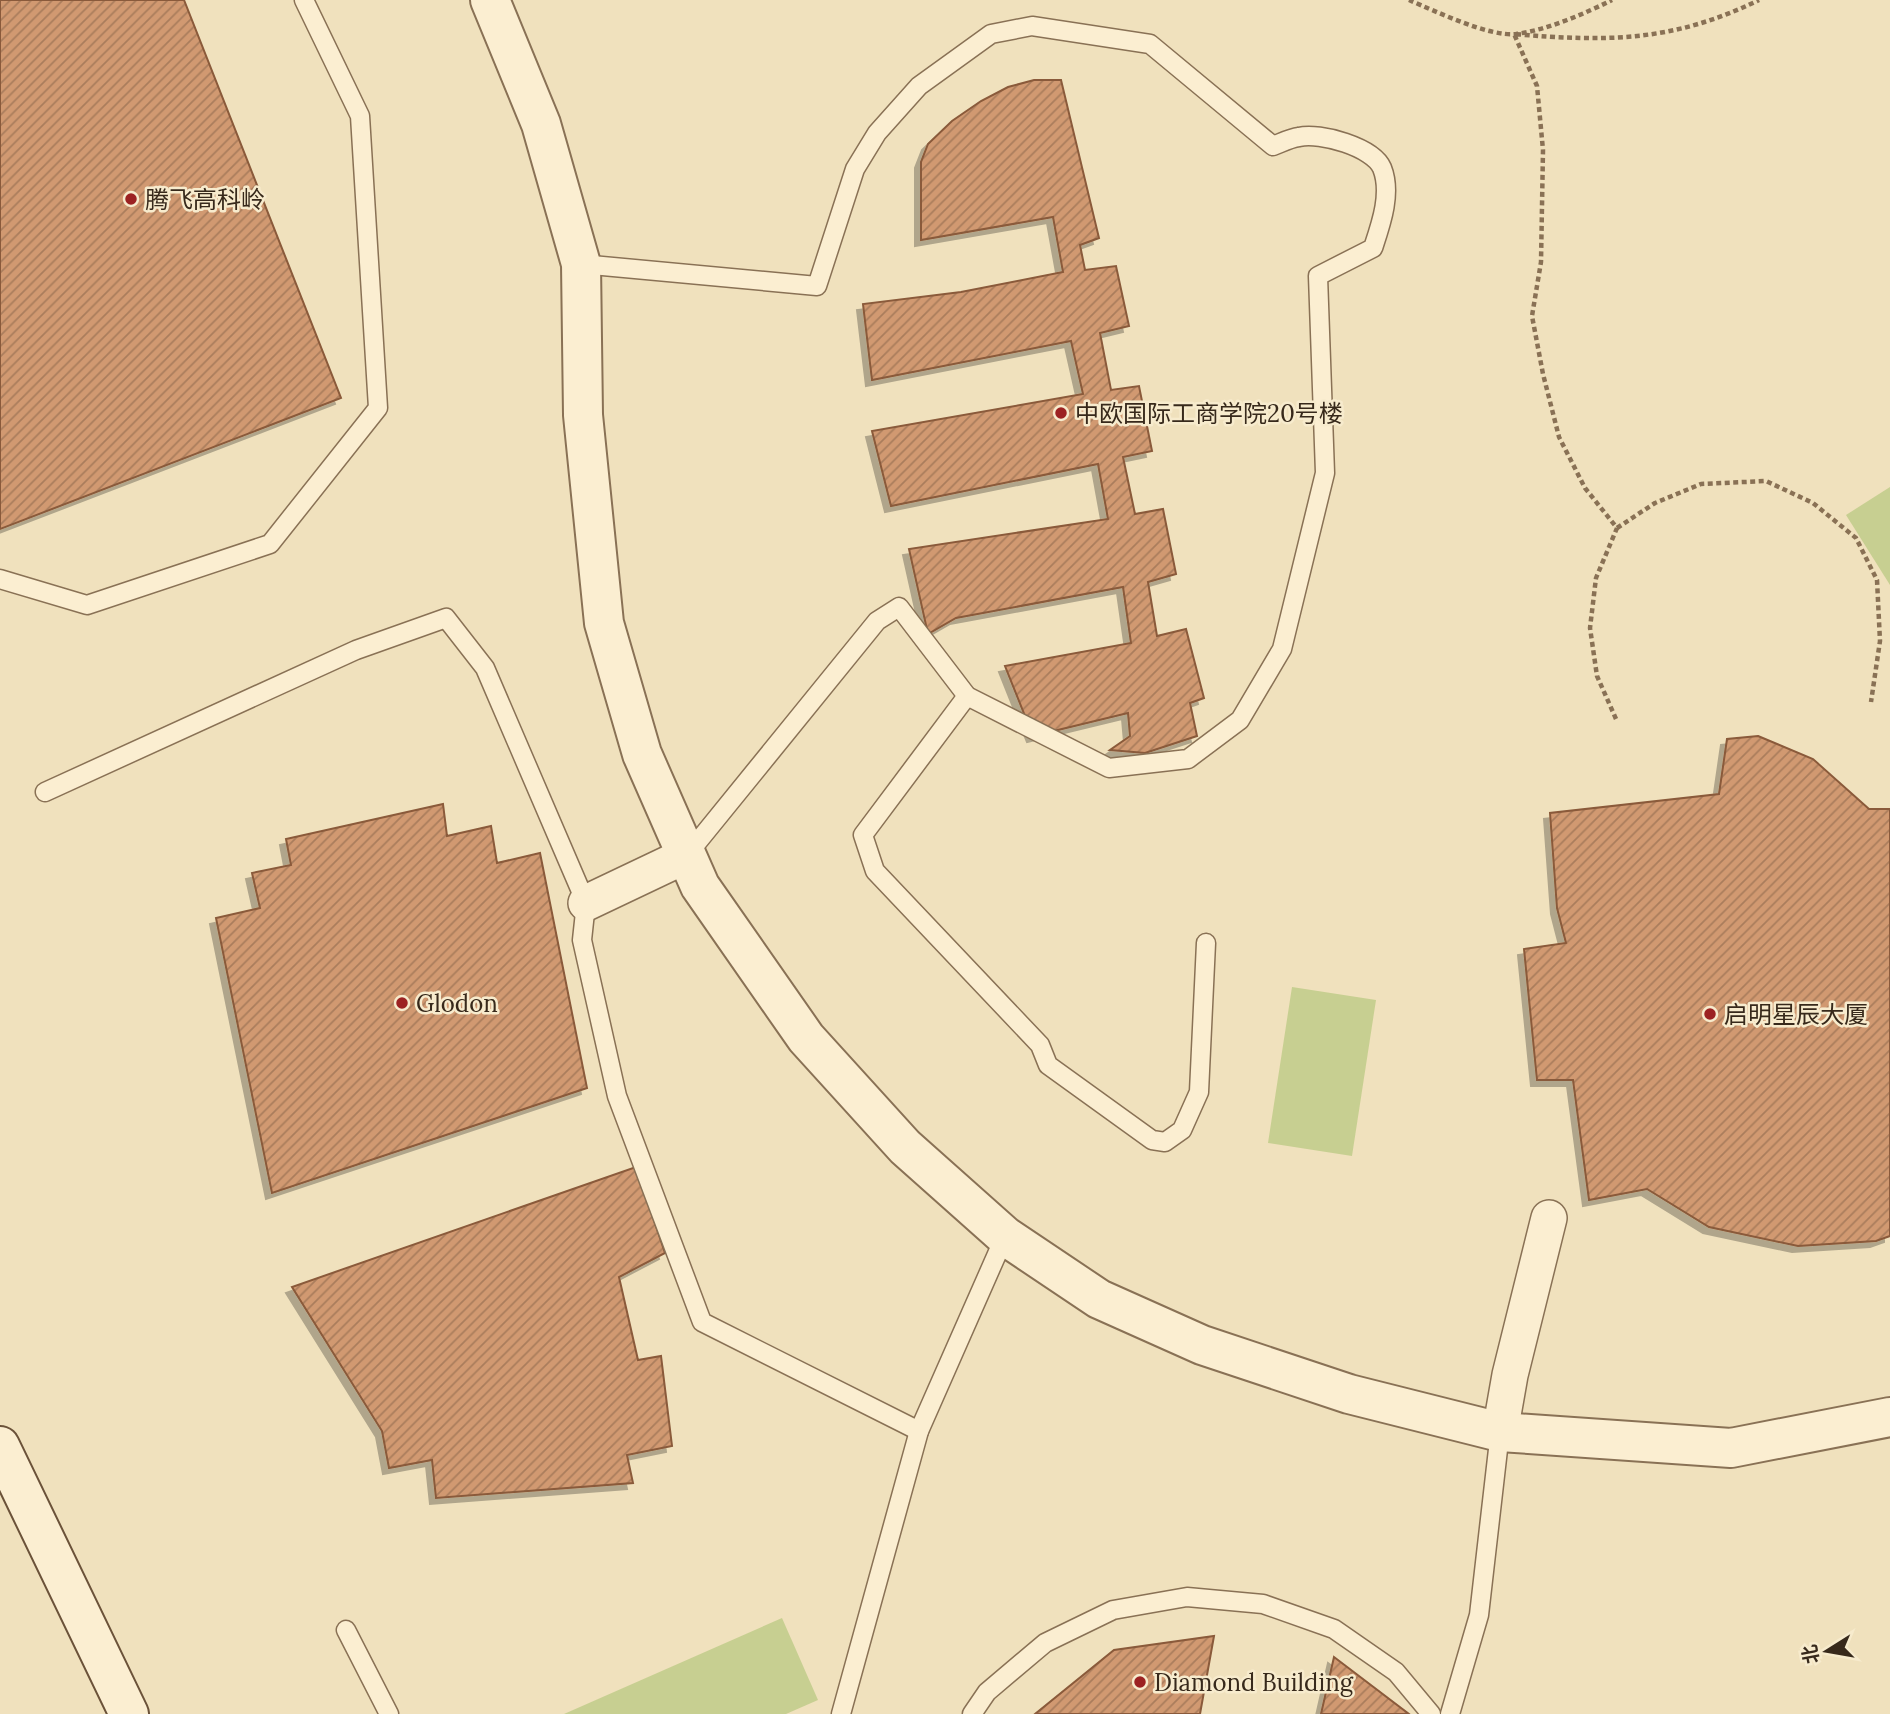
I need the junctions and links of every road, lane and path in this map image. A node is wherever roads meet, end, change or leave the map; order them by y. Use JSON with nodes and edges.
{"nodes":[{"id":1,"x":304,"y":0,"type":"edge"},
{"id":2,"x":490,"y":0,"type":"edge"},
{"id":3,"x":1409,"y":0,"type":"edge"},
{"id":4,"x":1612,"y":0,"type":"edge"},
{"id":5,"x":1759,"y":0,"type":"edge"},
{"id":6,"x":1514,"y":34,"type":"junction"},
{"id":7,"x":580,"y":264,"type":"junction"},
{"id":8,"x":1617,"y":528,"type":"junction"},
{"id":9,"x":0,"y":579,"type":"edge"},
{"id":10,"x":967,"y":696,"type":"junction"},
{"id":11,"x":1871,"y":702,"type":"dead end"},
{"id":12,"x":1616,"y":719,"type":"dead end"},
{"id":13,"x":45,"y":792,"type":"dead end"},
{"id":14,"x":687,"y":855,"type":"junction"},
{"id":15,"x":586,"y":903,"type":"junction"},
{"id":16,"x":1206,"y":943,"type":"dead end"},
{"id":17,"x":1549,"y":1218,"type":"dead end"},
{"id":18,"x":1005,"y":1236,"type":"junction"},
{"id":19,"x":1890,"y":1417,"type":"edge"},
{"id":20,"x":919,"y":1431,"type":"junction"},
{"id":21,"x":1500,"y":1432,"type":"junction"},
{"id":22,"x":0,"y":1446,"type":"edge"},
{"id":23,"x":346,"y":1630,"type":"dead end"},
{"id":24,"x":128,"y":1714,"type":"edge"},
{"id":25,"x":388,"y":1714,"type":"edge"},
{"id":26,"x":841,"y":1714,"type":"edge"},
{"id":27,"x":972,"y":1714,"type":"edge"},
{"id":28,"x":1432,"y":1714,"type":"edge"},
{"id":29,"x":1450,"y":1714,"type":"edge"}],
"edges":[{"from":1,"to":9,"type":"lane"},
{"from":2,"to":7,"type":"street"},
{"from":3,"to":6,"type":"path"},
{"from":4,"to":6,"type":"path"},
{"from":5,"to":6,"type":"path"},
{"from":6,"to":8,"type":"path"},
{"from":7,"to":10,"type":"lane"},
{"from":7,"to":14,"type":"street"},
{"from":8,"to":11,"type":"path"},
{"from":8,"to":12,"type":"path"},
{"from":10,"to":14,"type":"lane"},
{"from":10,"to":16,"type":"lane"},
{"from":13,"to":15,"type":"lane"},
{"from":14,"to":15,"type":"street"},
{"from":14,"to":18,"type":"street"},
{"from":15,"to":20,"type":"lane"},
{"from":17,"to":21,"type":"street"},
{"from":18,"to":20,"type":"lane"},
{"from":18,"to":21,"type":"street"},
{"from":19,"to":21,"type":"street"},
{"from":20,"to":26,"type":"lane"},
{"from":21,"to":29,"type":"lane"},
{"from":22,"to":24,"type":"street"},
{"from":23,"to":25,"type":"lane"},
{"from":27,"to":28,"type":"lane"}]}
